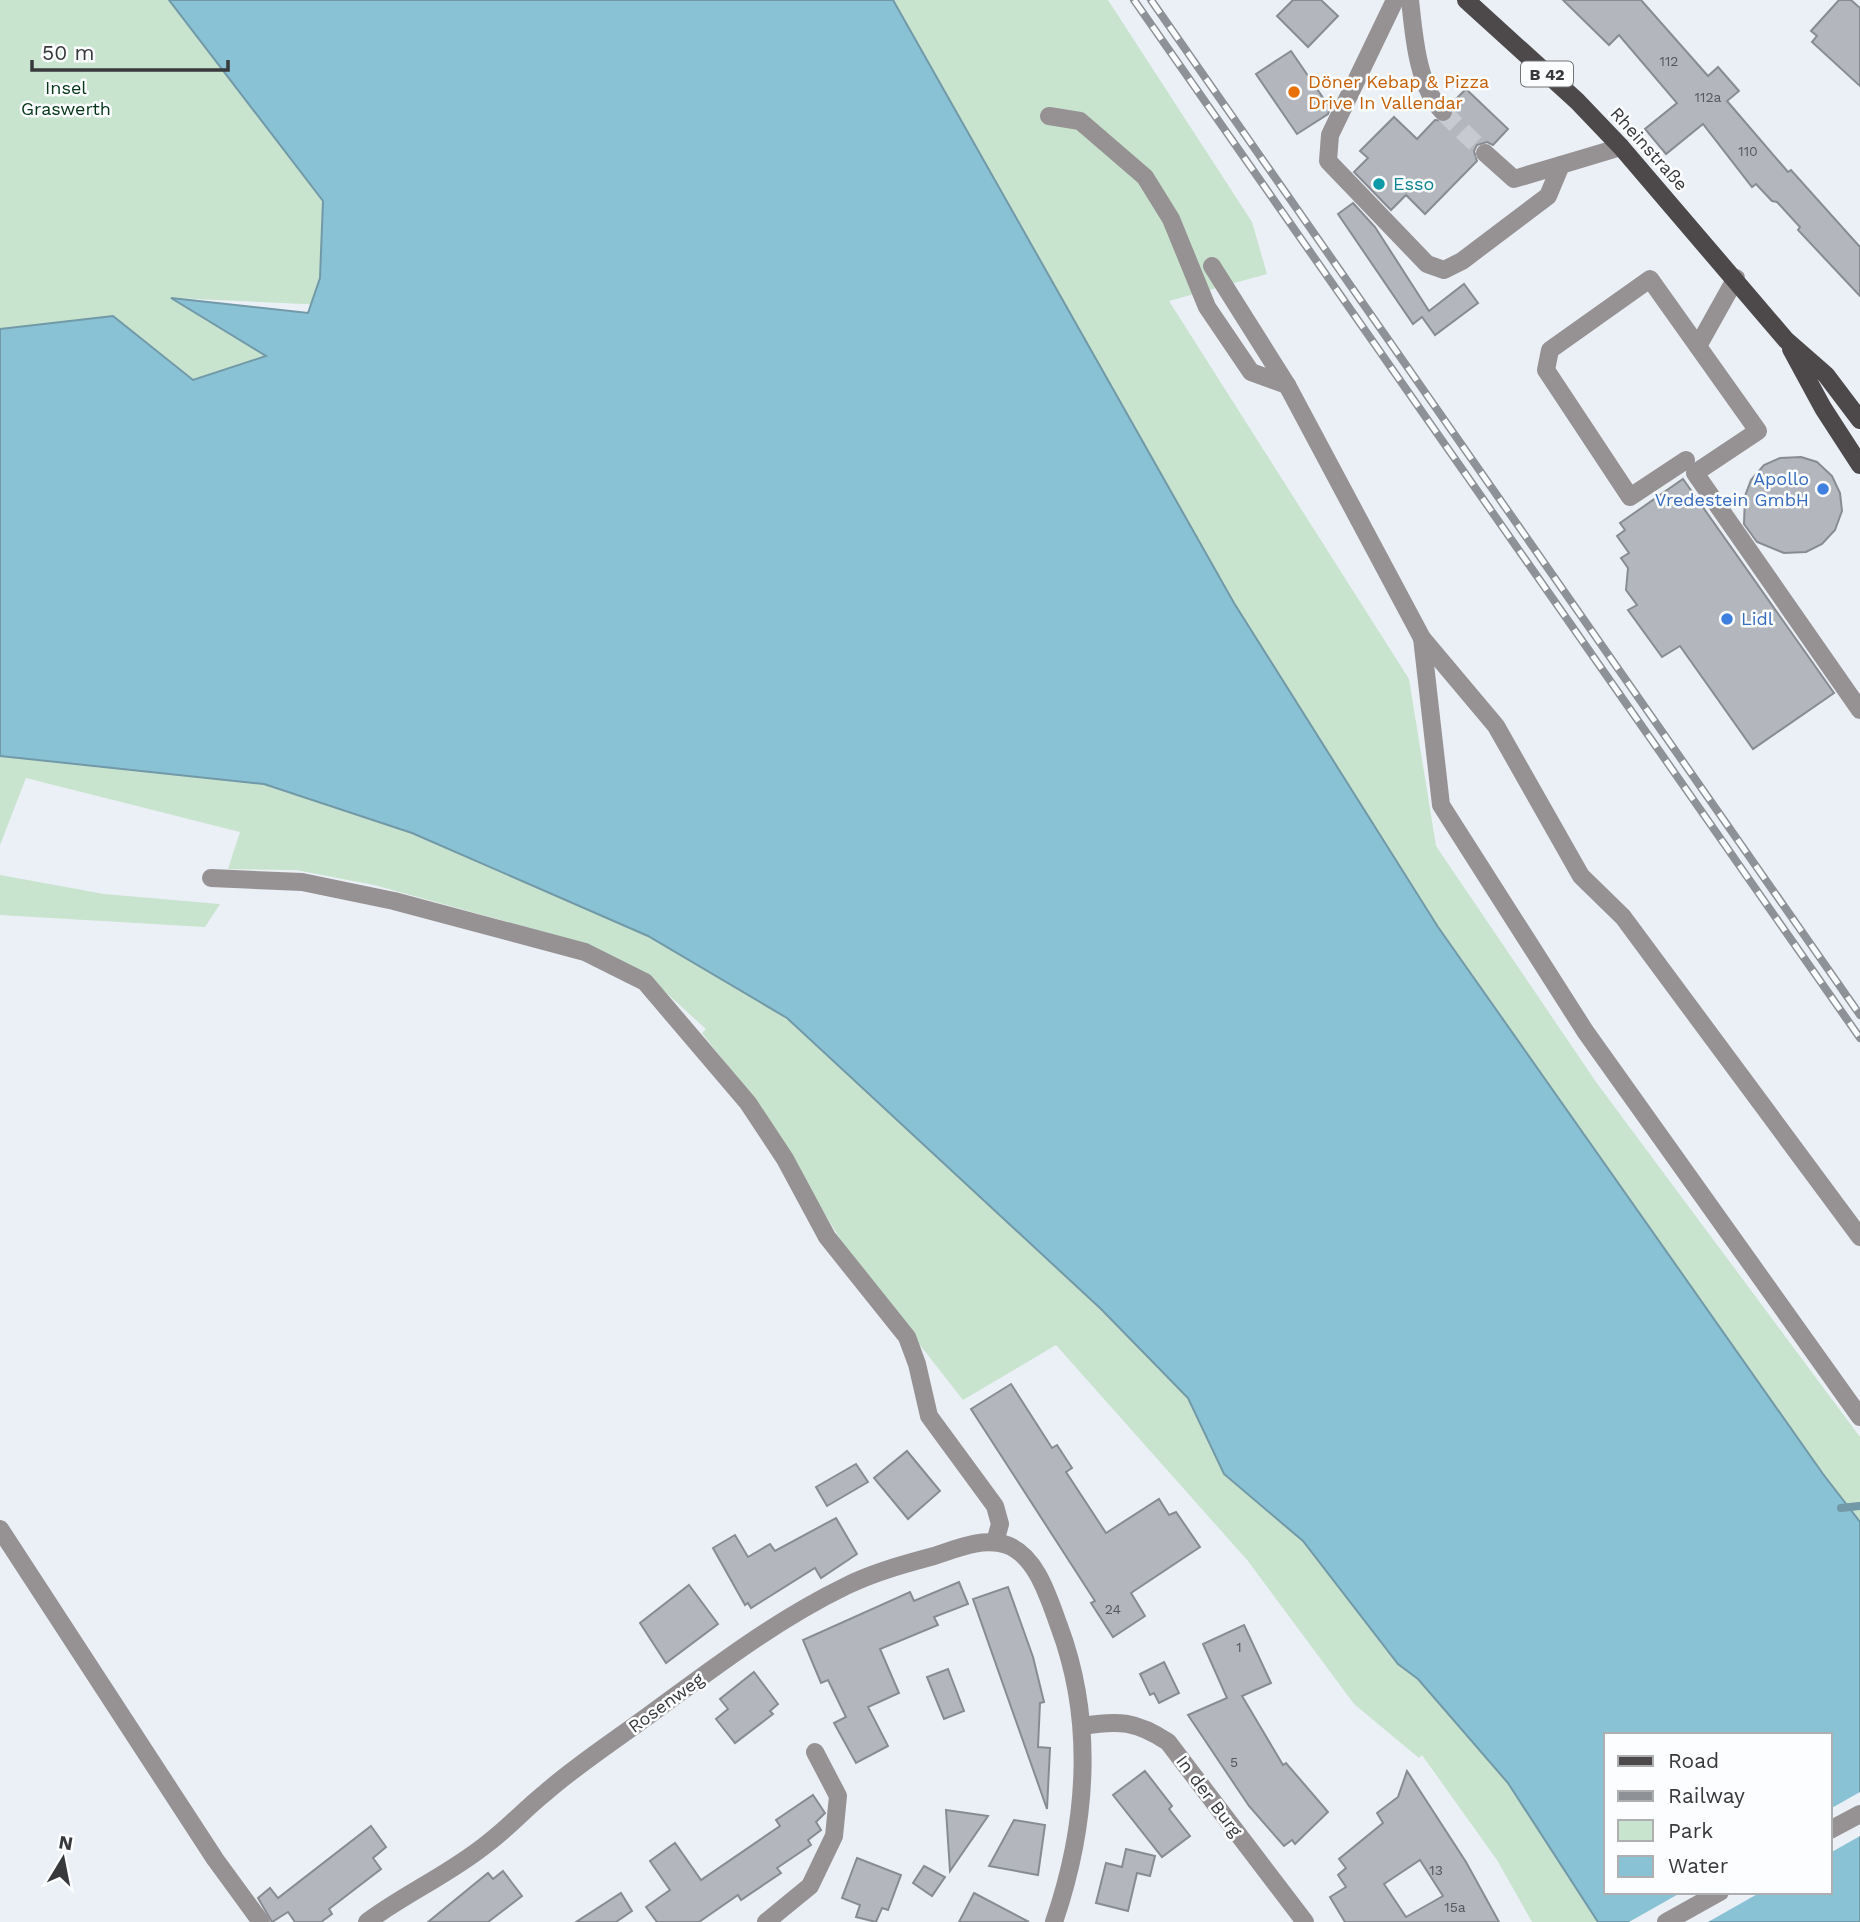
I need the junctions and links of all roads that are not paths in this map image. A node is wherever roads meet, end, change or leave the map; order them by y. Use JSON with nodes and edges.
{"nodes":[{"id":1,"x":1395,"y":0,"type":"edge"},
{"id":2,"x":1410,"y":0,"type":"edge"},
{"id":3,"x":1466,"y":0,"type":"edge"},
{"id":4,"x":1443,"y":112,"type":"tunnel mouth"},
{"id":5,"x":1048,"y":116,"type":"dead end"},
{"id":6,"x":1621,"y":147,"type":"junction"},
{"id":7,"x":1485,"y":153,"type":"tunnel mouth"},
{"id":8,"x":1562,"y":164,"type":"junction"},
{"id":9,"x":1212,"y":266,"type":"dead end"},
{"id":10,"x":1736,"y":278,"type":"junction"},
{"id":11,"x":1786,"y":340,"type":"junction"},
{"id":12,"x":1698,"y":346,"type":"junction"},
{"id":13,"x":1287,"y":385,"type":"junction"},
{"id":14,"x":1860,"y":420,"type":"edge"},
{"id":15,"x":1686,"y":460,"type":"dead end"},
{"id":16,"x":1860,"y":465,"type":"edge"},
{"id":17,"x":1422,"y":638,"type":"junction"},
{"id":18,"x":1860,"y":710,"type":"edge"},
{"id":19,"x":211,"y":878,"type":"dead end"},
{"id":20,"x":1860,"y":1237,"type":"edge"},
{"id":21,"x":1860,"y":1416,"type":"edge"},
{"id":22,"x":0,"y":1529,"type":"edge"},
{"id":23,"x":995,"y":1542,"type":"junction"},
{"id":24,"x":1082,"y":1726,"type":"junction"},
{"id":25,"x":815,"y":1752,"type":"dead end"},
{"id":26,"x":1860,"y":1814,"type":"edge"},
{"id":27,"x":1832,"y":1829,"type":"edge"},
{"id":28,"x":1716,"y":1894,"type":"edge"},
{"id":29,"x":261,"y":1922,"type":"edge"},
{"id":30,"x":367,"y":1922,"type":"edge"},
{"id":31,"x":766,"y":1922,"type":"edge"},
{"id":32,"x":1054,"y":1922,"type":"edge"},
{"id":33,"x":1306,"y":1922,"type":"edge"},
{"id":34,"x":1667,"y":1922,"type":"edge"}],
"edges":[{"from":1,"to":8,"type":"street"},
{"from":2,"to":4,"type":"street"},
{"from":3,"to":6,"type":"main road","name":"Rheinstraße","number":"B 42"},
{"from":5,"to":13,"type":"street"},
{"from":6,"to":8,"type":"street"},
{"from":6,"to":10,"type":"main road","name":"Rheinstraße","number":"B 42"},
{"from":7,"to":8,"type":"street"},
{"from":9,"to":13,"type":"street"},
{"from":10,"to":11,"type":"main road","name":"Rheinstraße","number":"B 42"},
{"from":10,"to":12,"type":"street"},
{"from":11,"to":14,"type":"main road","name":"Rheinstraße","number":"B 42"},
{"from":11,"to":16,"type":"main road","name":"Rheinstraße","number":"B 42"},
{"from":12,"to":15,"type":"street"},
{"from":12,"to":18,"type":"street"},
{"from":13,"to":17,"type":"street"},
{"from":17,"to":20,"type":"street"},
{"from":17,"to":21,"type":"street"},
{"from":19,"to":23,"type":"street"},
{"from":22,"to":29,"type":"street"},
{"from":23,"to":24,"type":"street"},
{"from":23,"to":30,"type":"street","name":"Rosenweg"},
{"from":24,"to":32,"type":"street"},
{"from":24,"to":33,"type":"street","name":"In der Burg"},
{"from":25,"to":31,"type":"street"},
{"from":26,"to":27,"type":"street"},
{"from":28,"to":34,"type":"street"}]}
